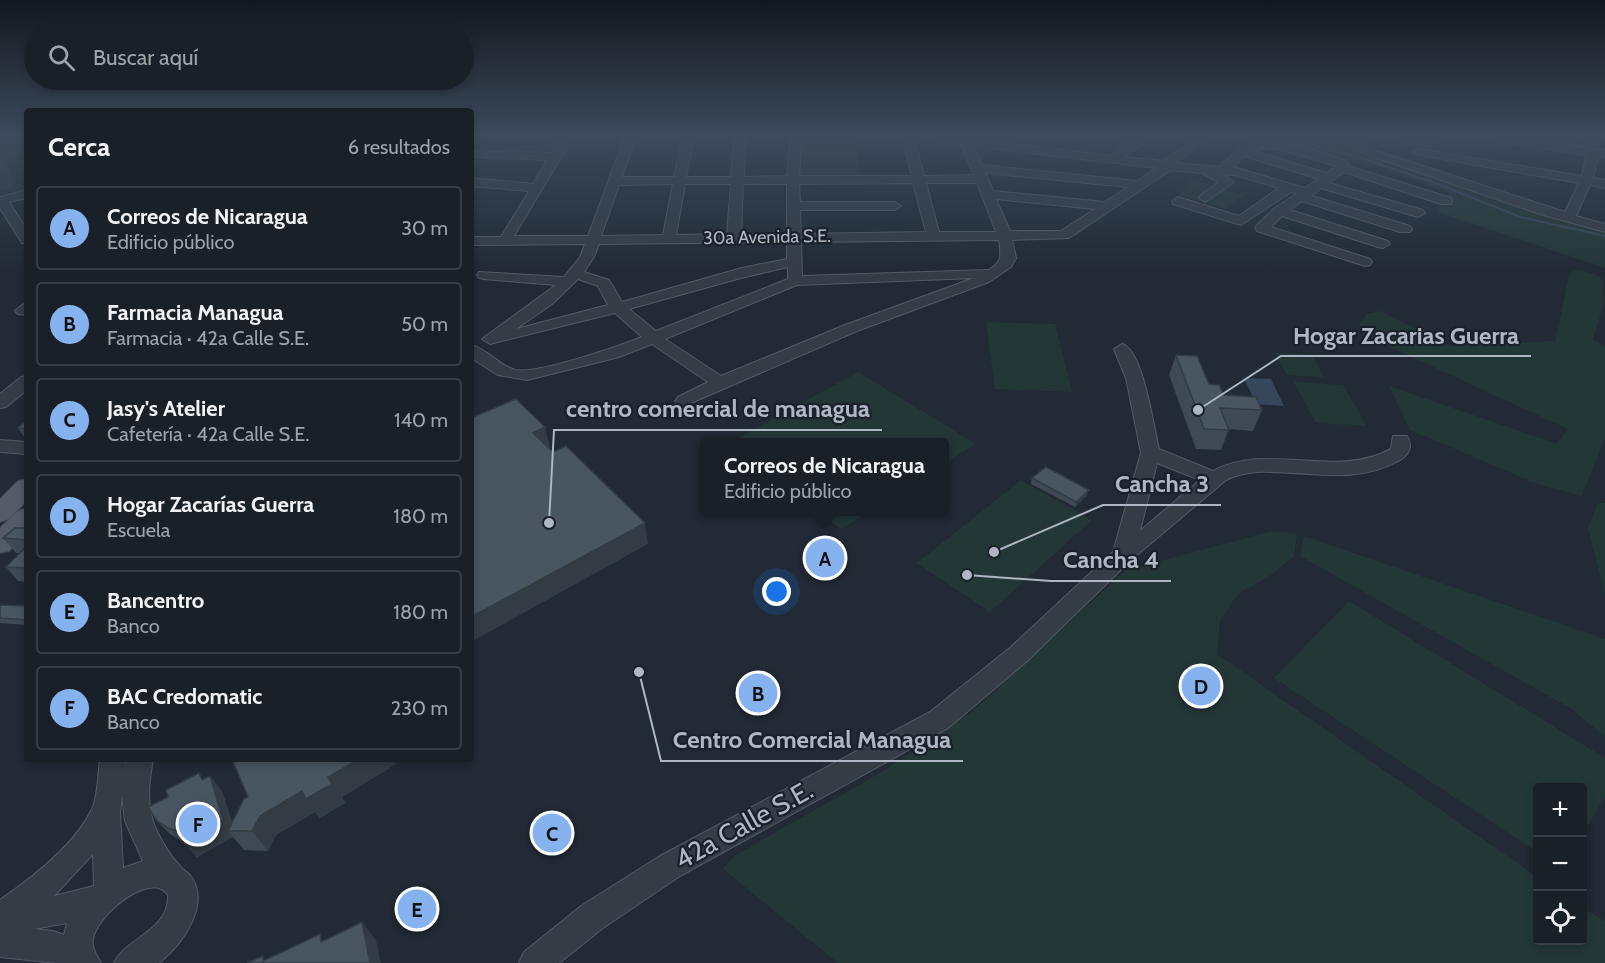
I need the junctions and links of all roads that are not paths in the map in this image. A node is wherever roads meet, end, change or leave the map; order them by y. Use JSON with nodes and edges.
{"nodes":[{"id":1,"x":920,"y":178,"type":"edge"},
{"id":2,"x":542,"y":179,"type":"edge"},
{"id":3,"x":794,"y":179,"type":"junction"},
{"id":4,"x":802,"y":179,"type":"edge"},
{"id":5,"x":979,"y":179,"type":"edge"},
{"id":6,"x":1085,"y":179,"type":"edge"},
{"id":7,"x":1148,"y":179,"type":"edge"},
{"id":8,"x":1222,"y":179,"type":"edge"},
{"id":9,"x":1261,"y":179,"type":"edge"},
{"id":10,"x":1318,"y":179,"type":"edge"},
{"id":11,"x":1327,"y":179,"type":"edge"},
{"id":12,"x":1376,"y":179,"type":"edge"},
{"id":13,"x":1450,"y":179,"type":"edge"},
{"id":14,"x":1582,"y":179,"type":"edge"},
{"id":15,"x":679,"y":180,"type":"junction"},
{"id":16,"x":737,"y":180,"type":"junction"},
{"id":17,"x":613,"y":181,"type":"joint"},
{"id":18,"x":1324,"y":181,"type":"junction"},
{"id":19,"x":1587,"y":181,"type":"junction"},
{"id":20,"x":474,"y":182,"type":"edge"},
{"id":21,"x":1605,"y":183,"type":"edge"},
{"id":22,"x":1140,"y":185,"type":"junction"},
{"id":23,"x":1290,"y":187,"type":"junction"},
{"id":24,"x":536,"y":188,"type":"junction"},
{"id":25,"x":986,"y":194,"type":"junction"},
{"id":26,"x":24,"y":195,"type":"edge"},
{"id":27,"x":1305,"y":195,"type":"junction"},
{"id":28,"x":1205,"y":198,"type":"dead end"},
{"id":29,"x":1,"y":201,"type":"edge"},
{"id":30,"x":1178,"y":201,"type":"dead end"},
{"id":31,"x":1446,"y":201,"type":"dead end"},
{"id":32,"x":794,"y":206,"type":"junction"},
{"id":33,"x":895,"y":206,"type":"dead end"},
{"id":34,"x":1108,"y":206,"type":"junction"},
{"id":35,"x":1280,"y":211,"type":"junction"},
{"id":36,"x":1418,"y":213,"type":"dead end"},
{"id":37,"x":1569,"y":218,"type":"junction"},
{"id":38,"x":1604,"y":224,"type":"edge"},
{"id":39,"x":1405,"y":229,"type":"dead end"},
{"id":40,"x":933,"y":235,"type":"junction"},
{"id":41,"x":24,"y":236,"type":"edge"},
{"id":42,"x":1005,"y":236,"type":"junction"},
{"id":43,"x":734,"y":237,"type":"junction"},
{"id":44,"x":795,"y":237,"type":"junction"},
{"id":45,"x":592,"y":238,"type":"junction"},
{"id":46,"x":669,"y":238,"type":"junction"},
{"id":47,"x":506,"y":239,"type":"junction"},
{"id":48,"x":474,"y":240,"type":"edge"},
{"id":49,"x":1383,"y":244,"type":"dead end"},
{"id":50,"x":795,"y":262,"type":"junction"},
{"id":51,"x":1365,"y":262,"type":"dead end"},
{"id":52,"x":996,"y":273,"type":"junction"},
{"id":53,"x":483,"y":275,"type":"dead end"},
{"id":54,"x":572,"y":278,"type":"junction"},
{"id":55,"x":795,"y":281,"type":"junction"},
{"id":56,"x":617,"y":307,"type":"junction"},
{"id":57,"x":490,"y":339,"type":"junction"},
{"id":58,"x":655,"y":339,"type":"junction"},
{"id":59,"x":474,"y":344,"type":"edge"},
{"id":60,"x":1122,"y":349,"type":"dead end"},
{"id":61,"x":474,"y":352,"type":"edge"},
{"id":62,"x":24,"y":383,"type":"edge"},
{"id":63,"x":720,"y":383,"type":"junction"},
{"id":64,"x":684,"y":401,"type":"dead end"},
{"id":65,"x":0,"y":403,"type":"edge"},
{"id":66,"x":1400,"y":440,"type":"dead end"},
{"id":67,"x":0,"y":446,"type":"edge"},
{"id":68,"x":24,"y":448,"type":"edge"},
{"id":69,"x":1150,"y":453,"type":"junction"},
{"id":70,"x":1215,"y":479,"type":"junction"},
{"id":71,"x":24,"y":490,"type":"edge"},
{"id":72,"x":0,"y":513,"type":"edge"},
{"id":73,"x":24,"y":520,"type":"edge"},
{"id":74,"x":0,"y":544,"type":"edge"},
{"id":75,"x":1123,"y":555,"type":"junction"},
{"id":76,"x":113,"y":762,"type":"edge"},
{"id":77,"x":140,"y":762,"type":"edge"},
{"id":78,"x":105,"y":812,"type":"junction"},
{"id":79,"x":168,"y":875,"type":"junction"},
{"id":80,"x":105,"y":896,"type":"junction"},
{"id":81,"x":0,"y":919,"type":"edge"},
{"id":82,"x":0,"y":942,"type":"edge"},
{"id":83,"x":162,"y":953,"type":"edge"},
{"id":84,"x":82,"y":960,"type":"edge"},
{"id":85,"x":130,"y":963,"type":"edge"},
{"id":86,"x":535,"y":963,"type":"edge"}],
"edges":[{"from":1,"to":40,"type":"street"},
{"from":2,"to":24,"type":"street"},
{"from":3,"to":4,"type":"street"},
{"from":3,"to":16,"type":"street"},
{"from":3,"to":32,"type":"street"},
{"from":5,"to":25,"type":"street"},
{"from":6,"to":22,"type":"street"},
{"from":7,"to":22,"type":"street"},
{"from":8,"to":28,"type":"street"},
{"from":9,"to":23,"type":"street"},
{"from":10,"to":18,"type":"street"},
{"from":11,"to":18,"type":"street"},
{"from":12,"to":31,"type":"street"},
{"from":13,"to":37,"type":"street"},
{"from":14,"to":19,"type":"street"},
{"from":15,"to":16,"type":"street"},
{"from":15,"to":17,"type":"street"},
{"from":15,"to":46,"type":"street"},
{"from":16,"to":43,"type":"street"},
{"from":17,"to":45,"type":"street"},
{"from":18,"to":27,"type":"street"},
{"from":18,"to":36,"type":"street"},
{"from":19,"to":21,"type":"street"},
{"from":19,"to":37,"type":"street"},
{"from":20,"to":24,"type":"street"},
{"from":22,"to":34,"type":"street"},
{"from":23,"to":27,"type":"street"},
{"from":23,"to":30,"type":"street"},
{"from":24,"to":47,"type":"street"},
{"from":25,"to":34,"type":"street"},
{"from":25,"to":42,"type":"street"},
{"from":26,"to":29,"type":"street"},
{"from":27,"to":35,"type":"street"},
{"from":27,"to":39,"type":"street"},
{"from":29,"to":41,"type":"street"},
{"from":32,"to":33,"type":"street"},
{"from":32,"to":44,"type":"street"},
{"from":34,"to":42,"type":"street","name":"30a Avenida S.E."},
{"from":35,"to":49,"type":"street"},
{"from":35,"to":51,"type":"street"},
{"from":37,"to":38,"type":"street"},
{"from":40,"to":42,"type":"street","name":"30a Avenida S.E."},
{"from":40,"to":44,"type":"street","name":"30a Avenida S.E."},
{"from":42,"to":52,"type":"street"},
{"from":43,"to":44,"type":"street","name":"30a Avenida S.E."},
{"from":43,"to":46,"type":"street","name":"30a Avenida S.E."},
{"from":44,"to":50,"type":"street"},
{"from":45,"to":46,"type":"street","name":"30a Avenida S.E."},
{"from":45,"to":47,"type":"street","name":"30a Avenida S.E."},
{"from":45,"to":54,"type":"street"},
{"from":47,"to":48,"type":"street","name":"30a Avenida S.E."},
{"from":50,"to":55,"type":"street"},
{"from":50,"to":56,"type":"street"},
{"from":52,"to":55,"type":"street"},
{"from":52,"to":63,"type":"street"},
{"from":53,"to":54,"type":"street"},
{"from":54,"to":56,"type":"street"},
{"from":54,"to":57,"type":"street"},
{"from":55,"to":58,"type":"street"},
{"from":56,"to":57,"type":"street"},
{"from":56,"to":58,"type":"street"},
{"from":57,"to":59,"type":"street"},
{"from":58,"to":61,"type":"street"},
{"from":58,"to":63,"type":"street"},
{"from":60,"to":69,"type":"street"},
{"from":62,"to":65,"type":"street"},
{"from":63,"to":64,"type":"street"},
{"from":66,"to":70,"type":"street","name":"42a Calle S.E."},
{"from":67,"to":68,"type":"street"},
{"from":69,"to":70,"type":"street"},
{"from":69,"to":75,"type":"street"},
{"from":70,"to":75,"type":"street","name":"42a Calle S.E."},
{"from":71,"to":72,"type":"main road"},
{"from":73,"to":74,"type":"main road"},
{"from":75,"to":86,"type":"street","name":"42a Calle S.E."},
{"from":76,"to":78,"type":"street"},
{"from":77,"to":79,"type":"street"},
{"from":78,"to":80,"type":"street"},
{"from":78,"to":81,"type":"street"},
{"from":79,"to":80,"type":"street"},
{"from":79,"to":83,"type":"street"},
{"from":80,"to":81,"type":"street"},
{"from":80,"to":84,"type":"street"},
{"from":82,"to":84,"type":"street"},
{"from":83,"to":85,"type":"street"}]}
